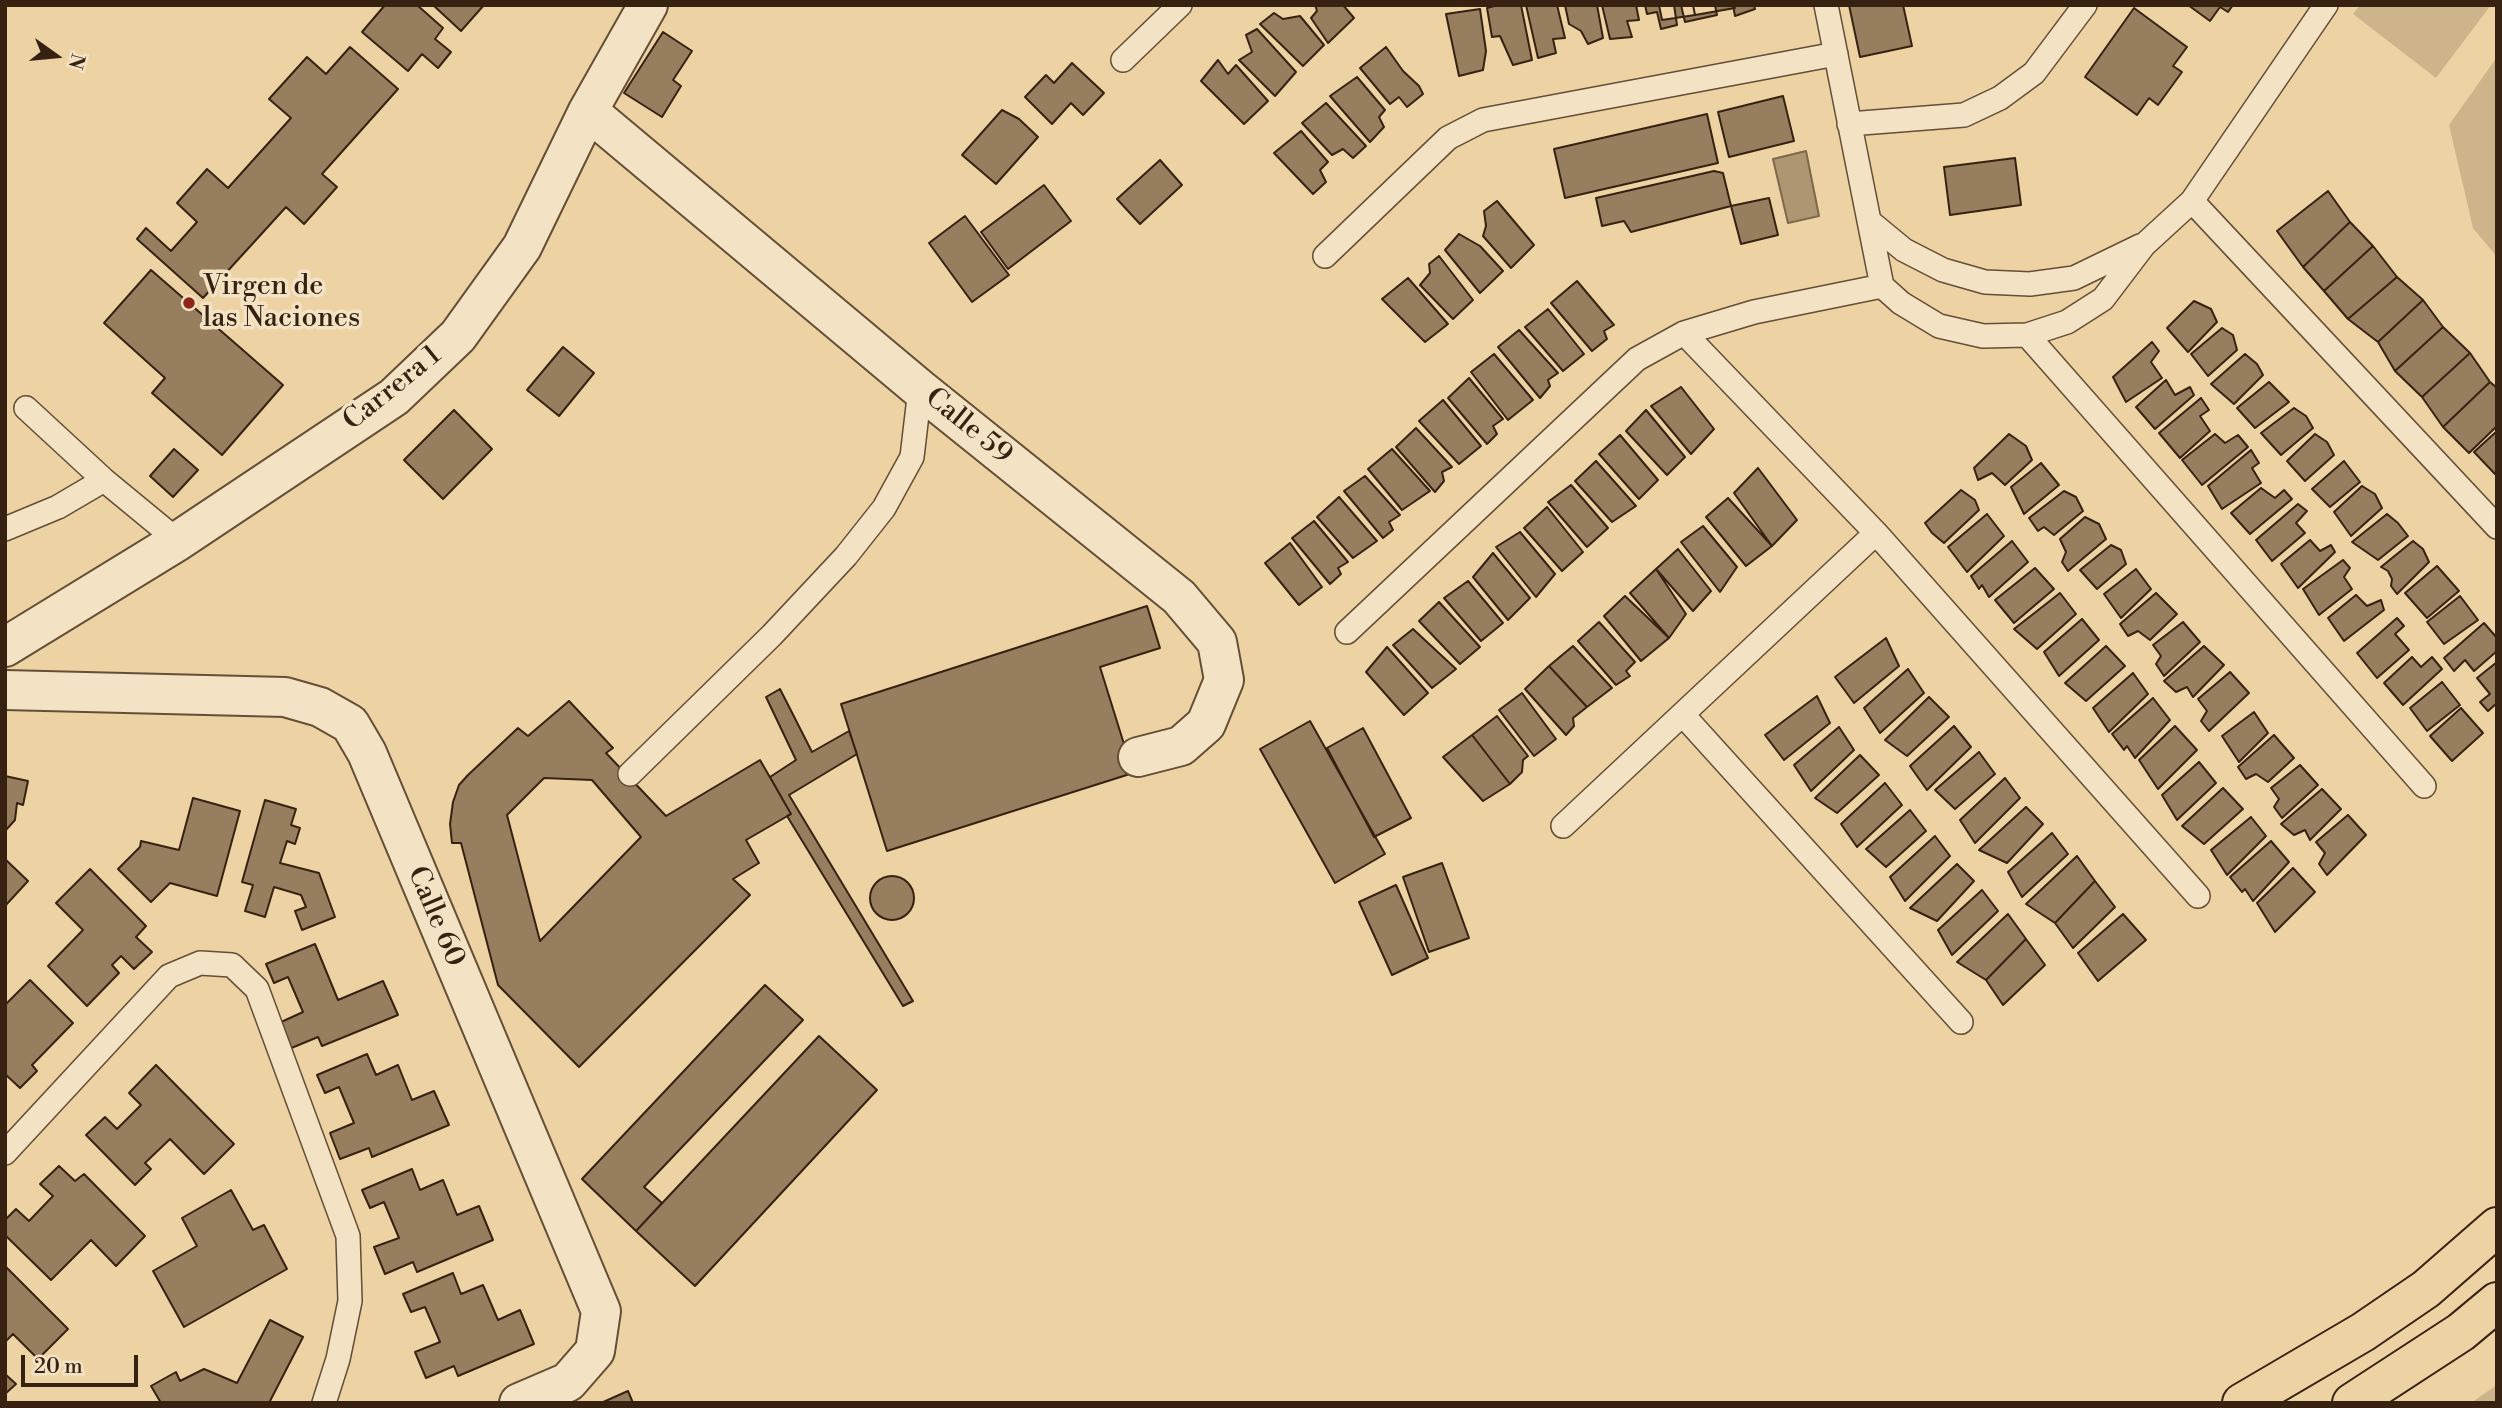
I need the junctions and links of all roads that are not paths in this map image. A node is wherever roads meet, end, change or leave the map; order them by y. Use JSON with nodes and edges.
{"nodes":[{"id":1,"x":648,"y":5,"type":"edge"},
{"id":2,"x":1180,"y":5,"type":"edge"},
{"id":3,"x":1826,"y":5,"type":"edge"},
{"id":4,"x":2085,"y":5,"type":"edge"},
{"id":5,"x":2326,"y":5,"type":"edge"},
{"id":6,"x":1836,"y":54,"type":"junction"},
{"id":7,"x":1123,"y":60,"type":"dead end"},
{"id":8,"x":588,"y":111,"type":"junction"},
{"id":9,"x":1849,"y":124,"type":"junction"},
{"id":10,"x":2192,"y":201,"type":"junction"},
{"id":11,"x":1870,"y":222,"type":"junction"},
{"id":12,"x":2144,"y":244,"type":"junction"},
{"id":13,"x":1325,"y":256,"type":"dead end"},
{"id":14,"x":2074,"y":278,"type":"junction"},
{"id":15,"x":1882,"y":286,"type":"junction"},
{"id":16,"x":2103,"y":299,"type":"junction"},
{"id":17,"x":1684,"y":333,"type":"junction"},
{"id":18,"x":2027,"y":335,"type":"junction"},
{"id":19,"x":920,"y":389,"type":"junction"},
{"id":20,"x":26,"y":408,"type":"dead end"},
{"id":21,"x":104,"y":480,"type":"junction"},
{"id":22,"x":2497,"y":527,"type":"edge"},
{"id":23,"x":5,"y":529,"type":"edge"},
{"id":24,"x":1876,"y":533,"type":"junction"},
{"id":25,"x":178,"y":541,"type":"junction"},
{"id":26,"x":1347,"y":632,"type":"dead end"},
{"id":27,"x":5,"y":647,"type":"edge"},
{"id":28,"x":5,"y":690,"type":"edge"},
{"id":29,"x":1683,"y":715,"type":"junction"},
{"id":30,"x":1138,"y":757,"type":"dead end"},
{"id":31,"x":630,"y":774,"type":"dead end"},
{"id":32,"x":2424,"y":786,"type":"dead end"},
{"id":33,"x":1563,"y":826,"type":"dead end"},
{"id":34,"x":2198,"y":896,"type":"dead end"},
{"id":35,"x":1961,"y":1022,"type":"dead end"},
{"id":36,"x":5,"y":1153,"type":"edge"},
{"id":37,"x":2497,"y":1227,"type":"edge"},
{"id":38,"x":2497,"y":1302,"type":"edge"},
{"id":39,"x":324,"y":1403,"type":"edge"},
{"id":40,"x":519,"y":1403,"type":"edge"},
{"id":41,"x":2242,"y":1403,"type":"edge"},
{"id":42,"x":2352,"y":1403,"type":"edge"}],
"edges":[{"from":1,"to":8,"type":"street","name":"Carrera 1"},
{"from":2,"to":7,"type":"lane"},
{"from":3,"to":6,"type":"lane"},
{"from":4,"to":9,"type":"lane"},
{"from":5,"to":10,"type":"lane"},
{"from":6,"to":9,"type":"lane"},
{"from":6,"to":13,"type":"lane"},
{"from":8,"to":19,"type":"street","name":"Calle 59"},
{"from":8,"to":25,"type":"street","name":"Carrera 1"},
{"from":9,"to":11,"type":"lane"},
{"from":10,"to":12,"type":"lane"},
{"from":10,"to":22,"type":"lane"},
{"from":11,"to":14,"type":"lane"},
{"from":11,"to":15,"type":"lane"},
{"from":12,"to":14,"type":"lane"},
{"from":12,"to":16,"type":"lane"},
{"from":14,"to":16,"type":"lane"},
{"from":15,"to":17,"type":"lane"},
{"from":15,"to":18,"type":"lane"},
{"from":16,"to":18,"type":"lane"},
{"from":17,"to":24,"type":"lane"},
{"from":17,"to":26,"type":"lane"},
{"from":18,"to":32,"type":"lane"},
{"from":19,"to":30,"type":"street","name":"Calle 59"},
{"from":19,"to":31,"type":"lane"},
{"from":20,"to":21,"type":"lane"},
{"from":21,"to":23,"type":"lane"},
{"from":21,"to":25,"type":"lane"},
{"from":24,"to":29,"type":"lane"},
{"from":24,"to":34,"type":"lane"},
{"from":25,"to":27,"type":"street","name":"Carrera 1"},
{"from":28,"to":40,"type":"street","name":"Calle 60"},
{"from":29,"to":33,"type":"lane"},
{"from":29,"to":35,"type":"lane"},
{"from":36,"to":39,"type":"lane"},
{"from":37,"to":41,"type":"highway"},
{"from":38,"to":42,"type":"highway"}]}
